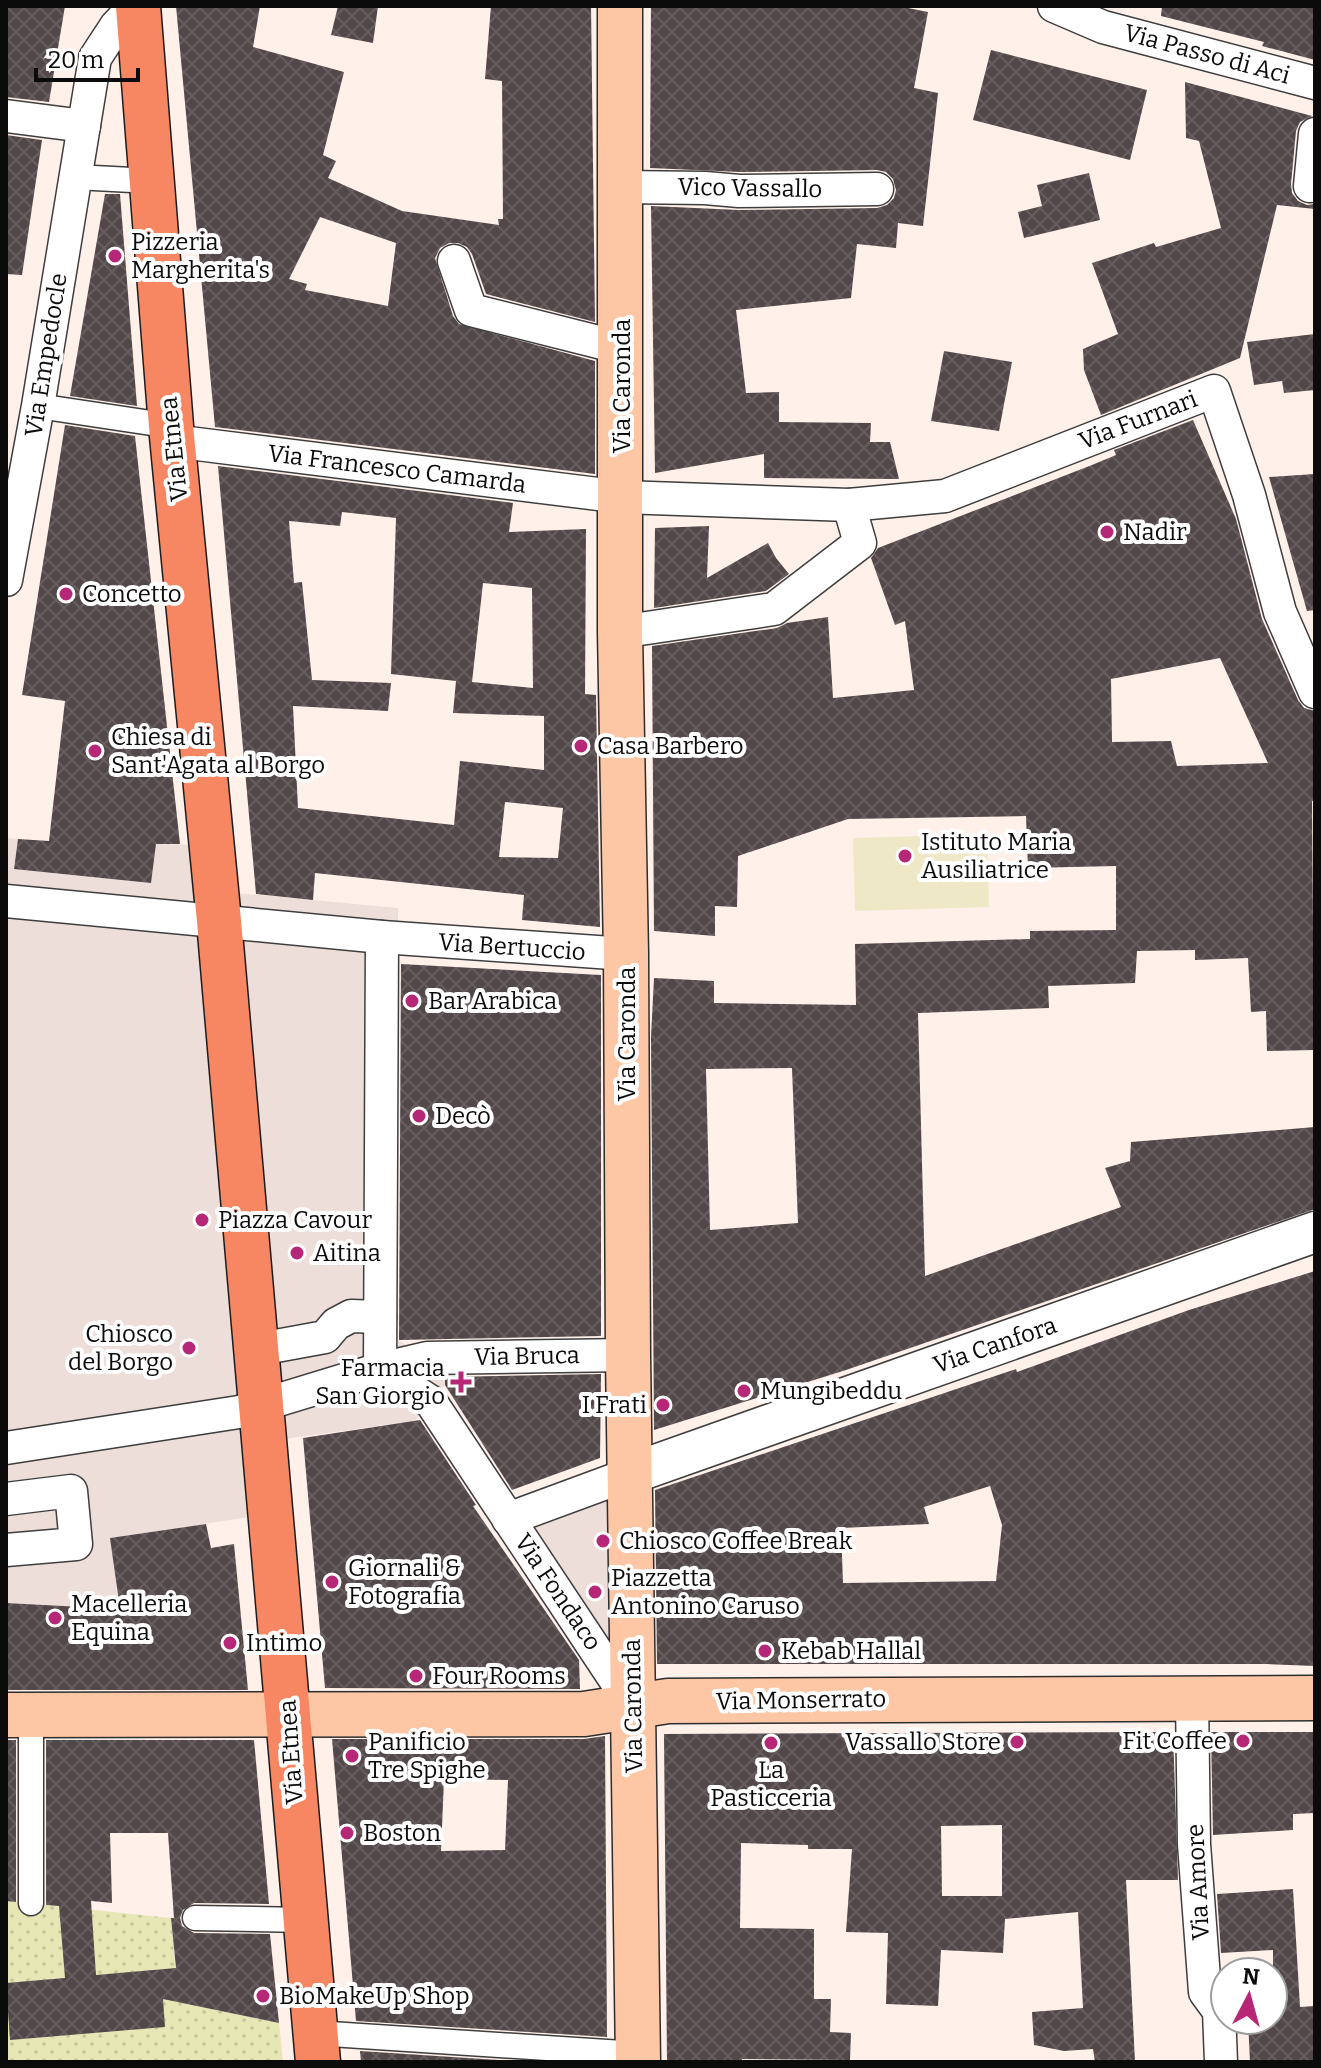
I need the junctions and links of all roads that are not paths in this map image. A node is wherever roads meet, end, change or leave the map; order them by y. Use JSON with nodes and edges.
{"nodes":[{"id":1,"x":136,"y":6,"type":"edge"},
{"id":2,"x":620,"y":6,"type":"edge"},
{"id":3,"x":1054,"y":6,"type":"edge"},
{"id":4,"x":1106,"y":16,"type":"edge"},
{"id":5,"x":1315,"y":83,"type":"edge"},
{"id":6,"x":6,"y":116,"type":"edge"},
{"id":7,"x":84,"y":126,"type":"junction"},
{"id":8,"x":1315,"y":134,"type":"edge"},
{"id":9,"x":75,"y":177,"type":"junction"},
{"id":10,"x":151,"y":181,"type":"junction"},
{"id":11,"x":1310,"y":186,"type":"dead end"},
{"id":12,"x":622,"y":187,"type":"junction"},
{"id":13,"x":877,"y":189,"type":"dead end"},
{"id":14,"x":454,"y":261,"type":"dead end"},
{"id":15,"x":622,"y":348,"type":"junction"},
{"id":16,"x":38,"y":406,"type":"junction"},
{"id":17,"x":172,"y":433,"type":"junction"},
{"id":18,"x":622,"y":497,"type":"junction"},
{"id":19,"x":849,"y":505,"type":"junction"},
{"id":20,"x":6,"y":578,"type":"edge"},
{"id":21,"x":620,"y":632,"type":"junction"},
{"id":22,"x":1315,"y":692,"type":"edge"},
{"id":23,"x":6,"y":901,"type":"edge"},
{"id":24,"x":217,"y":906,"type":"junction"},
{"id":25,"x":390,"y":938,"type":"junction"},
{"id":26,"x":626,"y":954,"type":"junction"},
{"id":27,"x":1315,"y":1232,"type":"edge"},
{"id":28,"x":380,"y":1317,"type":"junction"},
{"id":29,"x":254,"y":1350,"type":"junction"},
{"id":30,"x":628,"y":1355,"type":"junction"},
{"id":31,"x":380,"y":1369,"type":"junction"},
{"id":32,"x":261,"y":1424,"type":"junction"},
{"id":33,"x":64,"y":1440,"type":"junction"},
{"id":34,"x":6,"y":1448,"type":"edge"},
{"id":35,"x":630,"y":1474,"type":"junction"},
{"id":36,"x":71,"y":1491,"type":"junction"},
{"id":37,"x":6,"y":1499,"type":"edge"},
{"id":38,"x":508,"y":1519,"type":"junction"},
{"id":39,"x":6,"y":1550,"type":"edge"},
{"id":40,"x":1192,"y":1698,"type":"junction"},
{"id":41,"x":1315,"y":1698,"type":"edge"},
{"id":42,"x":633,"y":1706,"type":"junction"},
{"id":43,"x":288,"y":1713,"type":"junction"},
{"id":44,"x":19,"y":1715,"type":"edge"},
{"id":45,"x":31,"y":1903,"type":"dead end"},
{"id":46,"x":195,"y":1918,"type":"dead end"},
{"id":47,"x":304,"y":1920,"type":"junction"},
{"id":48,"x":316,"y":2048,"type":"edge"},
{"id":49,"x":638,"y":2058,"type":"edge"},
{"id":50,"x":1221,"y":2062,"type":"edge"}],
"edges":[{"from":1,"to":7,"type":"street","name":"Via Empedocle"},
{"from":1,"to":10,"type":"main road","name":"Via Etnea"},
{"from":2,"to":12,"type":"main road","name":"Via Caronda"},
{"from":3,"to":4,"type":"street","name":"Via Passo di Aci"},
{"from":4,"to":5,"type":"street","name":"Via Passo di Aci"},
{"from":6,"to":7,"type":"street"},
{"from":7,"to":9,"type":"street","name":"Via Empedocle"},
{"from":8,"to":11,"type":"street"},
{"from":9,"to":10,"type":"street"},
{"from":9,"to":16,"type":"street","name":"Via Empedocle"},
{"from":10,"to":17,"type":"main road","name":"Via Etnea"},
{"from":12,"to":13,"type":"street","name":"Vico Vassallo"},
{"from":12,"to":15,"type":"main road","name":"Via Caronda"},
{"from":14,"to":15,"type":"street"},
{"from":15,"to":18,"type":"main road","name":"Via Caronda"},
{"from":16,"to":17,"type":"street","name":"Via Francesco Camarda"},
{"from":16,"to":20,"type":"street","name":"Via Empedocle"},
{"from":17,"to":18,"type":"street","name":"Via Francesco Camarda"},
{"from":17,"to":24,"type":"main road","name":"Via Etnea"},
{"from":18,"to":19,"type":"street","name":"Via Furnari"},
{"from":18,"to":21,"type":"main road","name":"Via Caronda"},
{"from":19,"to":21,"type":"street"},
{"from":19,"to":22,"type":"street","name":"Via Furnari"},
{"from":21,"to":26,"type":"main road","name":"Via Caronda"},
{"from":23,"to":24,"type":"street","name":"Via Bertuccio"},
{"from":24,"to":25,"type":"street","name":"Via Bertuccio"},
{"from":24,"to":29,"type":"main road","name":"Via Etnea"},
{"from":25,"to":26,"type":"street","name":"Via Bertuccio"},
{"from":25,"to":28,"type":"street"},
{"from":26,"to":30,"type":"main road","name":"Via Caronda"},
{"from":27,"to":35,"type":"street","name":"Via Canfora"},
{"from":28,"to":29,"type":"street"},
{"from":28,"to":31,"type":"street"},
{"from":29,"to":32,"type":"main road","name":"Via Etnea"},
{"from":30,"to":31,"type":"street","name":"Via Bruca"},
{"from":30,"to":35,"type":"main road","name":"Via Caronda"},
{"from":31,"to":32,"type":"street","name":"Via Bruca"},
{"from":31,"to":38,"type":"street","name":"Via Fondaco"},
{"from":32,"to":33,"type":"street","name":"Via Bruca"},
{"from":32,"to":43,"type":"main road","name":"Via Etnea"},
{"from":33,"to":34,"type":"street","name":"Via Bruca"},
{"from":33,"to":36,"type":"street"},
{"from":35,"to":38,"type":"street","name":"Via Fondaco"},
{"from":35,"to":42,"type":"main road","name":"Via Caronda"},
{"from":36,"to":37,"type":"street"},
{"from":36,"to":39,"type":"street"},
{"from":38,"to":42,"type":"street","name":"Via Fondaco"},
{"from":40,"to":41,"type":"main road","name":"Via Monserrato"},
{"from":40,"to":42,"type":"main road","name":"Via Monserrato"},
{"from":40,"to":50,"type":"street","name":"Via Amore"},
{"from":42,"to":43,"type":"main road","name":"Via Monserrato"},
{"from":42,"to":49,"type":"main road","name":"Via Caronda"},
{"from":43,"to":44,"type":"main road","name":"Via Monserrato"},
{"from":43,"to":47,"type":"main road","name":"Via Etnea"},
{"from":44,"to":45,"type":"street"},
{"from":46,"to":47,"type":"street"},
{"from":47,"to":48,"type":"main road","name":"Via Etnea"},
{"from":48,"to":49,"type":"street"}]}
